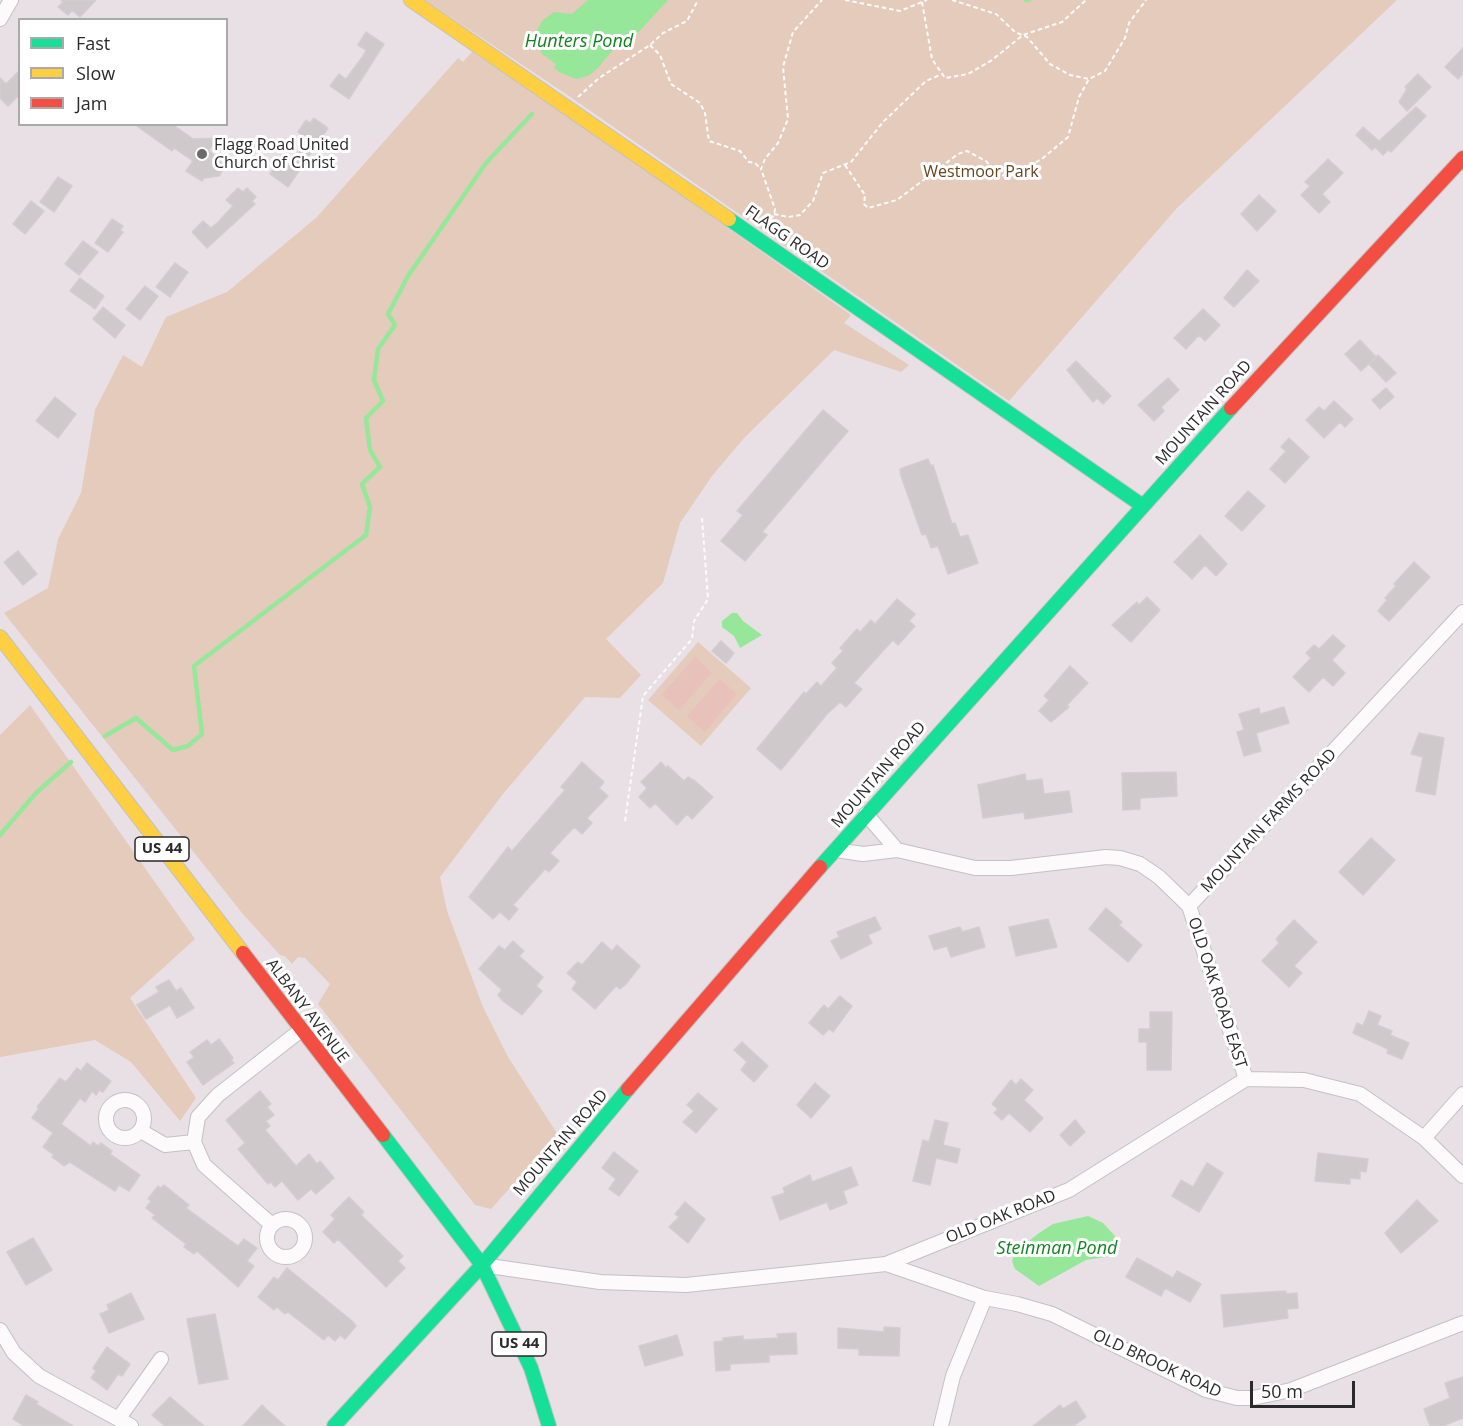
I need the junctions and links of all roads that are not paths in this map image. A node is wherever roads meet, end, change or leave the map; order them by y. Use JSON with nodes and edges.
{"nodes":[{"id":1,"x":11,"y":0,"type":"edge"},
{"id":2,"x":411,"y":0,"type":"edge"},
{"id":3,"x":0,"y":19,"type":"edge"},
{"id":4,"x":1463,"y":158,"type":"edge"},
{"id":5,"x":1143,"y":506,"type":"junction"},
{"id":6,"x":1463,"y":612,"type":"edge"},
{"id":7,"x":0,"y":638,"type":"edge"},
{"id":8,"x":866,"y":814,"type":"junction"},
{"id":9,"x":836,"y":850,"type":"junction"},
{"id":10,"x":897,"y":850,"type":"junction"},
{"id":11,"x":1189,"y":906,"type":"junction"},
{"id":12,"x":301,"y":1030,"type":"junction"},
{"id":13,"x":1245,"y":1079,"type":"junction"},
{"id":14,"x":1463,"y":1094,"type":"edge"},
{"id":15,"x":141,"y":1131,"type":"dead end"},
{"id":16,"x":1424,"y":1138,"type":"junction"},
{"id":17,"x":194,"y":1142,"type":"junction"},
{"id":18,"x":1463,"y":1176,"type":"edge"},
{"id":19,"x":272,"y":1225,"type":"dead end"},
{"id":20,"x":886,"y":1264,"type":"junction"},
{"id":21,"x":482,"y":1265,"type":"junction"},
{"id":22,"x":985,"y":1298,"type":"junction"},
{"id":23,"x":1463,"y":1323,"type":"edge"},
{"id":24,"x":0,"y":1330,"type":"edge"},
{"id":25,"x":161,"y":1359,"type":"dead end"},
{"id":26,"x":119,"y":1418,"type":"junction"},
{"id":27,"x":131,"y":1426,"type":"edge"},
{"id":28,"x":334,"y":1426,"type":"edge"},
{"id":29,"x":549,"y":1426,"type":"edge"},
{"id":30,"x":940,"y":1426,"type":"edge"}],
"edges":[{"from":1,"to":3,"type":"street"},
{"from":2,"to":5,"type":"main road","name":"FLAGG ROAD"},
{"from":4,"to":5,"type":"main road","name":"MOUNTAIN ROAD"},
{"from":5,"to":8,"type":"main road","name":"MOUNTAIN ROAD"},
{"from":6,"to":11,"type":"street","name":"MOUNTAIN FARMS ROAD"},
{"from":7,"to":12,"type":"main road","name":"ALBANY AVENUE","number":"US 44"},
{"from":8,"to":9,"type":"main road","name":"MOUNTAIN ROAD"},
{"from":8,"to":10,"type":"street"},
{"from":9,"to":10,"type":"street","name":"MOUNTAIN FARMS ROAD"},
{"from":9,"to":21,"type":"main road","name":"MOUNTAIN ROAD"},
{"from":10,"to":11,"type":"street","name":"MOUNTAIN FARMS ROAD"},
{"from":11,"to":13,"type":"street","name":"OLD OAK ROAD EAST"},
{"from":12,"to":17,"type":"street"},
{"from":12,"to":21,"type":"main road","name":"ALBANY AVENUE","number":"US 44"},
{"from":13,"to":16,"type":"street"},
{"from":13,"to":20,"type":"street","name":"OLD OAK ROAD"},
{"from":14,"to":16,"type":"street"},
{"from":15,"to":17,"type":"street"},
{"from":16,"to":18,"type":"street"},
{"from":17,"to":19,"type":"street"},
{"from":20,"to":21,"type":"street","name":"OLD OAK ROAD"},
{"from":20,"to":22,"type":"street","name":"OLD BROOK ROAD"},
{"from":21,"to":28,"type":"main road","name":"MOUNTAIN ROAD"},
{"from":21,"to":29,"type":"main road","name":"ALBANY AVENUE","number":"US 44"},
{"from":22,"to":23,"type":"street","name":"OLD BROOK ROAD"},
{"from":22,"to":30,"type":"street"},
{"from":24,"to":26,"type":"street"},
{"from":25,"to":26,"type":"street"},
{"from":26,"to":27,"type":"street"}]}
